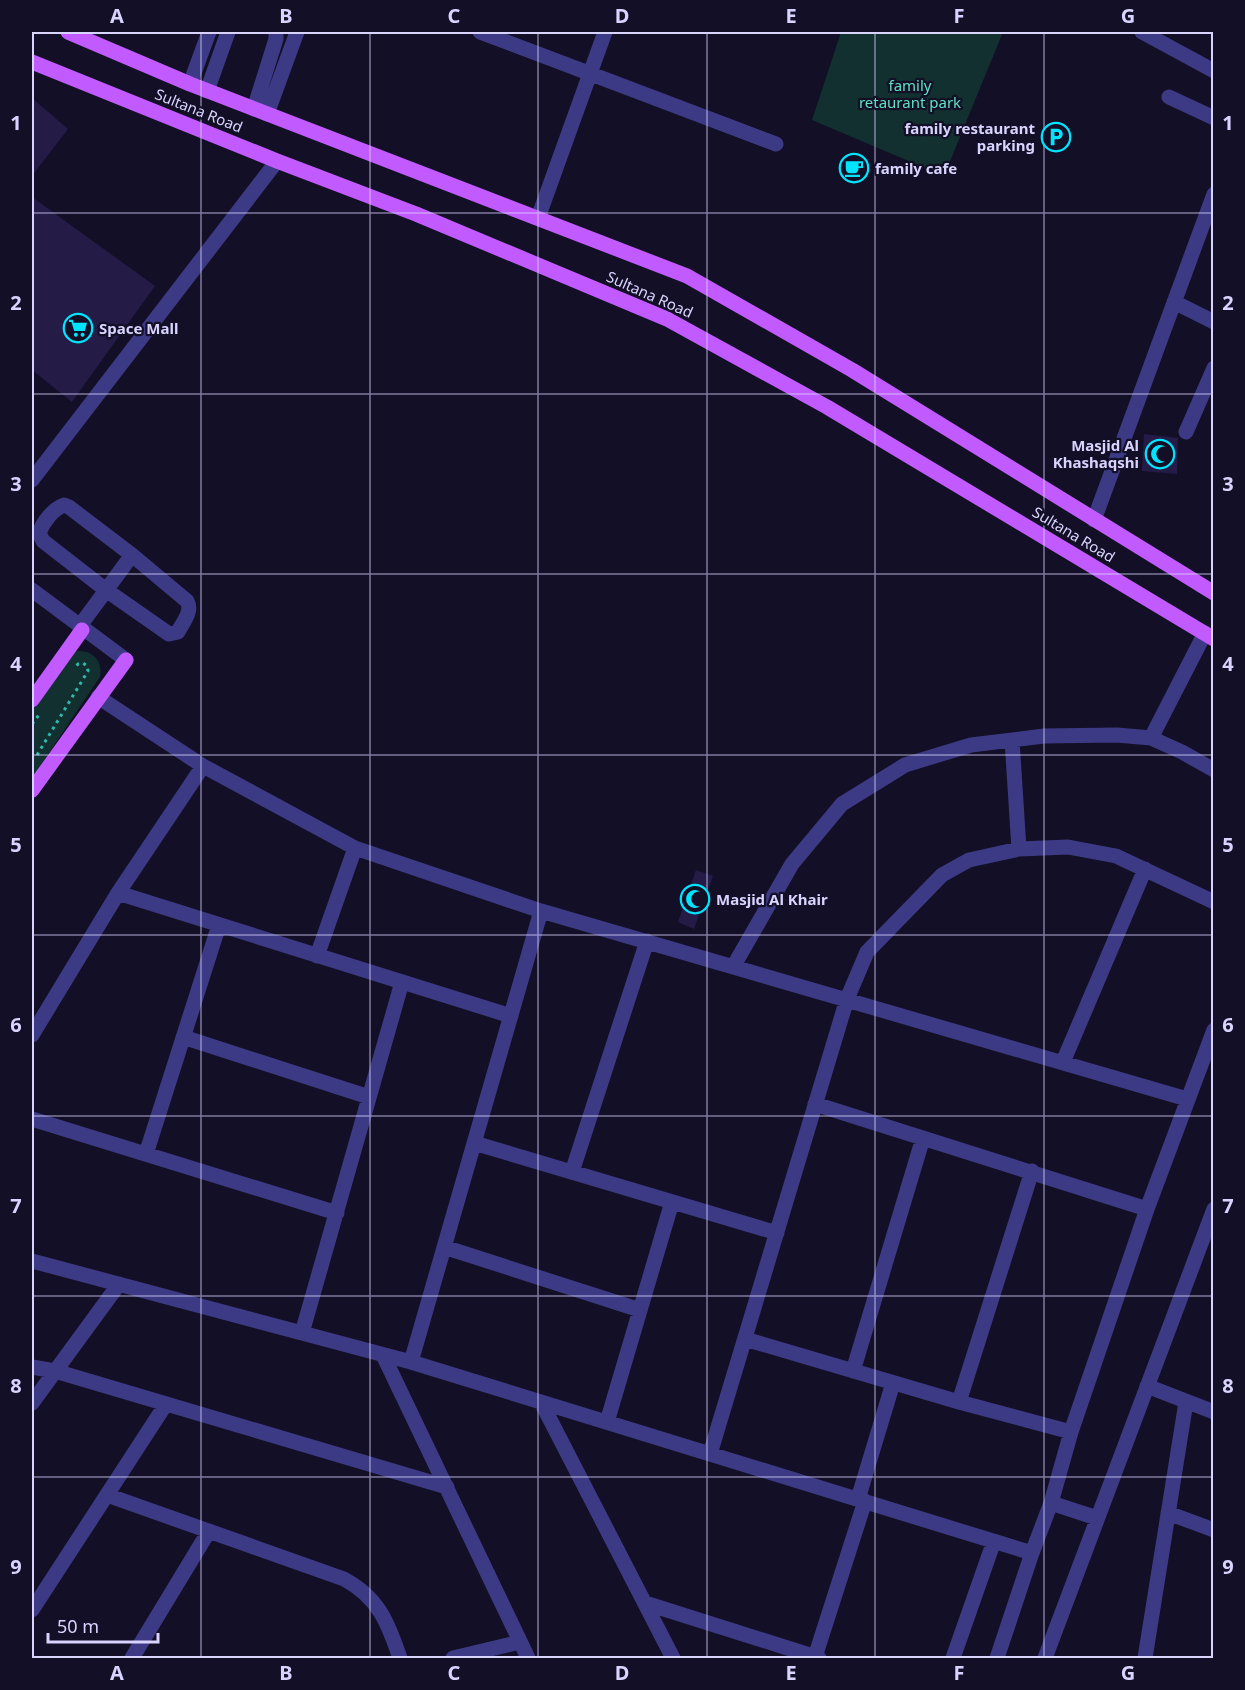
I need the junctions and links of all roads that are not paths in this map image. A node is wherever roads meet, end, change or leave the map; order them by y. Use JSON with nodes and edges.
{"nodes":[{"id":1,"x":68,"y":32,"type":"edge"},
{"id":2,"x":209,"y":32,"type":"edge"},
{"id":3,"x":228,"y":32,"type":"edge"},
{"id":4,"x":276,"y":32,"type":"edge"},
{"id":5,"x":297,"y":32,"type":"edge"},
{"id":6,"x":480,"y":32,"type":"edge"},
{"id":7,"x":605,"y":32,"type":"edge"},
{"id":8,"x":1142,"y":32,"type":"edge"},
{"id":9,"x":32,"y":62,"type":"edge"},
{"id":10,"x":1214,"y":70,"type":"edge"},
{"id":11,"x":591,"y":73,"type":"junction"},
{"id":12,"x":190,"y":84,"type":"junction"},
{"id":13,"x":207,"y":91,"type":"junction"},
{"id":14,"x":1169,"y":97,"type":"dead end"},
{"id":15,"x":261,"y":111,"type":"junction"},
{"id":16,"x":1214,"y":118,"type":"edge"},
{"id":17,"x":776,"y":144,"type":"dead end"},
{"id":18,"x":277,"y":161,"type":"junction"},
{"id":19,"x":1214,"y":194,"type":"edge"},
{"id":20,"x":538,"y":218,"type":"junction"},
{"id":21,"x":1174,"y":302,"type":"junction"},
{"id":22,"x":1214,"y":322,"type":"edge"},
{"id":23,"x":1214,"y":368,"type":"edge"},
{"id":24,"x":1186,"y":432,"type":"dead end"},
{"id":25,"x":32,"y":480,"type":"edge"},
{"id":26,"x":1095,"y":520,"type":"junction"},
{"id":27,"x":132,"y":555,"type":"junction"},
{"id":28,"x":32,"y":590,"type":"edge"},
{"id":29,"x":106,"y":590,"type":"junction"},
{"id":30,"x":1214,"y":593,"type":"edge"},
{"id":31,"x":81,"y":628,"type":"junction"},
{"id":32,"x":1209,"y":636,"type":"edge"},
{"id":33,"x":126,"y":660,"type":"joint"},
{"id":34,"x":98,"y":697,"type":"junction"},
{"id":35,"x":38,"y":704,"type":"edge"},
{"id":36,"x":1150,"y":738,"type":"junction"},
{"id":37,"x":1012,"y":740,"type":"junction"},
{"id":38,"x":203,"y":766,"type":"junction"},
{"id":39,"x":1214,"y":770,"type":"edge"},
{"id":40,"x":32,"y":790,"type":"edge"},
{"id":41,"x":355,"y":848,"type":"junction"},
{"id":42,"x":1019,"y":849,"type":"junction"},
{"id":43,"x":1145,"y":869,"type":"junction"},
{"id":44,"x":118,"y":893,"type":"junction"},
{"id":45,"x":1214,"y":902,"type":"edge"},
{"id":46,"x":541,"y":911,"type":"junction"},
{"id":47,"x":219,"y":925,"type":"junction"},
{"id":48,"x":647,"y":941,"type":"junction"},
{"id":49,"x":317,"y":956,"type":"junction"},
{"id":50,"x":733,"y":966,"type":"junction"},
{"id":51,"x":402,"y":982,"type":"junction"},
{"id":52,"x":847,"y":999,"type":"junction"},
{"id":53,"x":511,"y":1016,"type":"junction"},
{"id":54,"x":1214,"y":1030,"type":"edge"},
{"id":55,"x":32,"y":1035,"type":"edge"},
{"id":56,"x":183,"y":1037,"type":"junction"},
{"id":57,"x":1063,"y":1062,"type":"junction"},
{"id":58,"x":369,"y":1097,"type":"junction"},
{"id":59,"x":1187,"y":1098,"type":"junction"},
{"id":60,"x":815,"y":1104,"type":"junction"},
{"id":61,"x":32,"y":1119,"type":"edge"},
{"id":62,"x":923,"y":1138,"type":"junction"},
{"id":63,"x":474,"y":1143,"type":"junction"},
{"id":64,"x":146,"y":1154,"type":"junction"},
{"id":65,"x":572,"y":1172,"type":"junction"},
{"id":66,"x":1032,"y":1172,"type":"junction"},
{"id":67,"x":672,"y":1202,"type":"junction"},
{"id":68,"x":1146,"y":1209,"type":"junction"},
{"id":69,"x":1214,"y":1209,"type":"edge"},
{"id":70,"x":337,"y":1213,"type":"junction"},
{"id":71,"x":777,"y":1233,"type":"junction"},
{"id":72,"x":444,"y":1247,"type":"junction"},
{"id":73,"x":32,"y":1261,"type":"edge"},
{"id":74,"x":119,"y":1284,"type":"junction"},
{"id":75,"x":640,"y":1310,"type":"junction"},
{"id":76,"x":303,"y":1333,"type":"junction"},
{"id":77,"x":745,"y":1339,"type":"junction"},
{"id":78,"x":383,"y":1355,"type":"junction"},
{"id":79,"x":411,"y":1362,"type":"junction"},
{"id":80,"x":32,"y":1367,"type":"edge"},
{"id":81,"x":55,"y":1371,"type":"junction"},
{"id":82,"x":853,"y":1371,"type":"junction"},
{"id":83,"x":893,"y":1383,"type":"junction"},
{"id":84,"x":1147,"y":1386,"type":"junction"},
{"id":85,"x":541,"y":1402,"type":"junction"},
{"id":86,"x":958,"y":1402,"type":"junction"},
{"id":87,"x":1186,"y":1402,"type":"junction"},
{"id":88,"x":32,"y":1403,"type":"edge"},
{"id":89,"x":166,"y":1404,"type":"junction"},
{"id":90,"x":1214,"y":1412,"type":"edge"},
{"id":91,"x":607,"y":1422,"type":"junction"},
{"id":92,"x":1071,"y":1432,"type":"junction"},
{"id":93,"x":710,"y":1454,"type":"junction"},
{"id":94,"x":447,"y":1487,"type":"junction"},
{"id":95,"x":107,"y":1494,"type":"junction"},
{"id":96,"x":861,"y":1500,"type":"junction"},
{"id":97,"x":1051,"y":1503,"type":"junction"},
{"id":98,"x":1168,"y":1513,"type":"junction"},
{"id":99,"x":1097,"y":1518,"type":"junction"},
{"id":100,"x":1214,"y":1530,"type":"edge"},
{"id":101,"x":209,"y":1531,"type":"junction"},
{"id":102,"x":994,"y":1541,"type":"junction"},
{"id":103,"x":1032,"y":1553,"type":"junction"},
{"id":104,"x":645,"y":1603,"type":"junction"},
{"id":105,"x":32,"y":1610,"type":"edge"},
{"id":106,"x":520,"y":1642,"type":"junction"},
{"id":107,"x":1049,"y":1655,"type":"edge"},
{"id":108,"x":817,"y":1658,"type":"edge"},
{"id":109,"x":132,"y":1659,"type":"edge"},
{"id":110,"x":400,"y":1659,"type":"edge"},
{"id":111,"x":453,"y":1659,"type":"edge"},
{"id":112,"x":528,"y":1659,"type":"edge"},
{"id":113,"x":674,"y":1659,"type":"edge"},
{"id":114,"x":953,"y":1659,"type":"edge"},
{"id":115,"x":997,"y":1659,"type":"edge"},
{"id":116,"x":1145,"y":1659,"type":"edge"}],
"edges":[{"from":1,"to":12,"type":"main road","name":"Sultana Road"},
{"from":2,"to":12,"type":"street"},
{"from":3,"to":13,"type":"street"},
{"from":4,"to":15,"type":"street"},
{"from":5,"to":15,"type":"street"},
{"from":6,"to":11,"type":"street"},
{"from":7,"to":11,"type":"street"},
{"from":8,"to":10,"type":"street"},
{"from":9,"to":18,"type":"main road","name":"Sultana Road"},
{"from":11,"to":17,"type":"street"},
{"from":11,"to":20,"type":"street"},
{"from":12,"to":13,"type":"main road","name":"Sultana Road"},
{"from":13,"to":15,"type":"main road","name":"Sultana Road"},
{"from":14,"to":16,"type":"street"},
{"from":15,"to":20,"type":"main road","name":"Sultana Road"},
{"from":18,"to":25,"type":"street"},
{"from":18,"to":32,"type":"main road","name":"Sultana Road"},
{"from":19,"to":21,"type":"street"},
{"from":20,"to":26,"type":"main road","name":"Sultana Road"},
{"from":21,"to":22,"type":"street"},
{"from":21,"to":26,"type":"street"},
{"from":23,"to":24,"type":"street"},
{"from":26,"to":30,"type":"main road","name":"Sultana Road"},
{"from":27,"to":29,"type":"street"},
{"from":27,"to":29,"type":"street"},
{"from":27,"to":29,"type":"street"},
{"from":28,"to":31,"type":"street"},
{"from":29,"to":31,"type":"street"},
{"from":31,"to":33,"type":"street"},
{"from":31,"to":35,"type":"main road"},
{"from":32,"to":36,"type":"street"},
{"from":33,"to":34,"type":"main road"},
{"from":34,"to":38,"type":"street"},
{"from":34,"to":40,"type":"main road"},
{"from":36,"to":37,"type":"street"},
{"from":36,"to":39,"type":"street"},
{"from":37,"to":42,"type":"street"},
{"from":37,"to":50,"type":"street"},
{"from":38,"to":41,"type":"street"},
{"from":38,"to":44,"type":"street"},
{"from":41,"to":46,"type":"street"},
{"from":41,"to":49,"type":"street"},
{"from":42,"to":43,"type":"street"},
{"from":42,"to":52,"type":"street"},
{"from":43,"to":45,"type":"street"},
{"from":43,"to":57,"type":"street"},
{"from":44,"to":47,"type":"street"},
{"from":44,"to":55,"type":"street"},
{"from":46,"to":48,"type":"street"},
{"from":46,"to":53,"type":"street"},
{"from":47,"to":49,"type":"street"},
{"from":47,"to":56,"type":"street"},
{"from":48,"to":50,"type":"street"},
{"from":48,"to":65,"type":"street"},
{"from":49,"to":51,"type":"street"},
{"from":50,"to":52,"type":"street"},
{"from":51,"to":53,"type":"street"},
{"from":51,"to":58,"type":"street"},
{"from":52,"to":57,"type":"street"},
{"from":52,"to":60,"type":"street"},
{"from":53,"to":63,"type":"street"},
{"from":54,"to":59,"type":"street"},
{"from":56,"to":58,"type":"street"},
{"from":56,"to":64,"type":"street"},
{"from":57,"to":59,"type":"street"},
{"from":58,"to":70,"type":"street"},
{"from":59,"to":68,"type":"street"},
{"from":60,"to":62,"type":"street"},
{"from":60,"to":71,"type":"street"},
{"from":61,"to":64,"type":"street"},
{"from":62,"to":66,"type":"street"},
{"from":62,"to":82,"type":"street"},
{"from":63,"to":65,"type":"street"},
{"from":63,"to":72,"type":"street"},
{"from":64,"to":70,"type":"street"},
{"from":65,"to":67,"type":"street"},
{"from":66,"to":68,"type":"street"},
{"from":66,"to":86,"type":"street"},
{"from":67,"to":71,"type":"street"},
{"from":67,"to":75,"type":"street"},
{"from":68,"to":92,"type":"street"},
{"from":69,"to":84,"type":"street"},
{"from":70,"to":76,"type":"street"},
{"from":71,"to":77,"type":"street"},
{"from":72,"to":75,"type":"street"},
{"from":72,"to":79,"type":"street"},
{"from":73,"to":74,"type":"street"},
{"from":74,"to":76,"type":"street"},
{"from":74,"to":81,"type":"street"},
{"from":75,"to":91,"type":"street"},
{"from":76,"to":78,"type":"street"},
{"from":77,"to":82,"type":"street"},
{"from":77,"to":93,"type":"street"},
{"from":78,"to":79,"type":"street"},
{"from":78,"to":94,"type":"street"},
{"from":79,"to":85,"type":"street"},
{"from":80,"to":81,"type":"street"},
{"from":81,"to":88,"type":"street"},
{"from":81,"to":89,"type":"street"},
{"from":82,"to":83,"type":"street"},
{"from":83,"to":86,"type":"street"},
{"from":83,"to":96,"type":"street"},
{"from":84,"to":87,"type":"street"},
{"from":84,"to":99,"type":"street"},
{"from":85,"to":91,"type":"street"},
{"from":85,"to":104,"type":"street"},
{"from":86,"to":92,"type":"street"},
{"from":87,"to":90,"type":"street"},
{"from":87,"to":98,"type":"street"},
{"from":89,"to":94,"type":"street"},
{"from":89,"to":95,"type":"street"},
{"from":91,"to":93,"type":"street"},
{"from":92,"to":97,"type":"street"},
{"from":93,"to":96,"type":"street"},
{"from":94,"to":106,"type":"street"},
{"from":95,"to":101,"type":"street"},
{"from":95,"to":105,"type":"street"},
{"from":96,"to":102,"type":"street"},
{"from":96,"to":108,"type":"street"},
{"from":97,"to":99,"type":"street"},
{"from":97,"to":103,"type":"street"},
{"from":98,"to":100,"type":"street"},
{"from":98,"to":116,"type":"street"},
{"from":99,"to":107,"type":"street"},
{"from":101,"to":109,"type":"street"},
{"from":101,"to":110,"type":"street"},
{"from":102,"to":103,"type":"street"},
{"from":102,"to":114,"type":"street"},
{"from":103,"to":115,"type":"street"},
{"from":104,"to":108,"type":"street"},
{"from":104,"to":113,"type":"street"},
{"from":106,"to":111,"type":"street"},
{"from":106,"to":112,"type":"street"}]}
